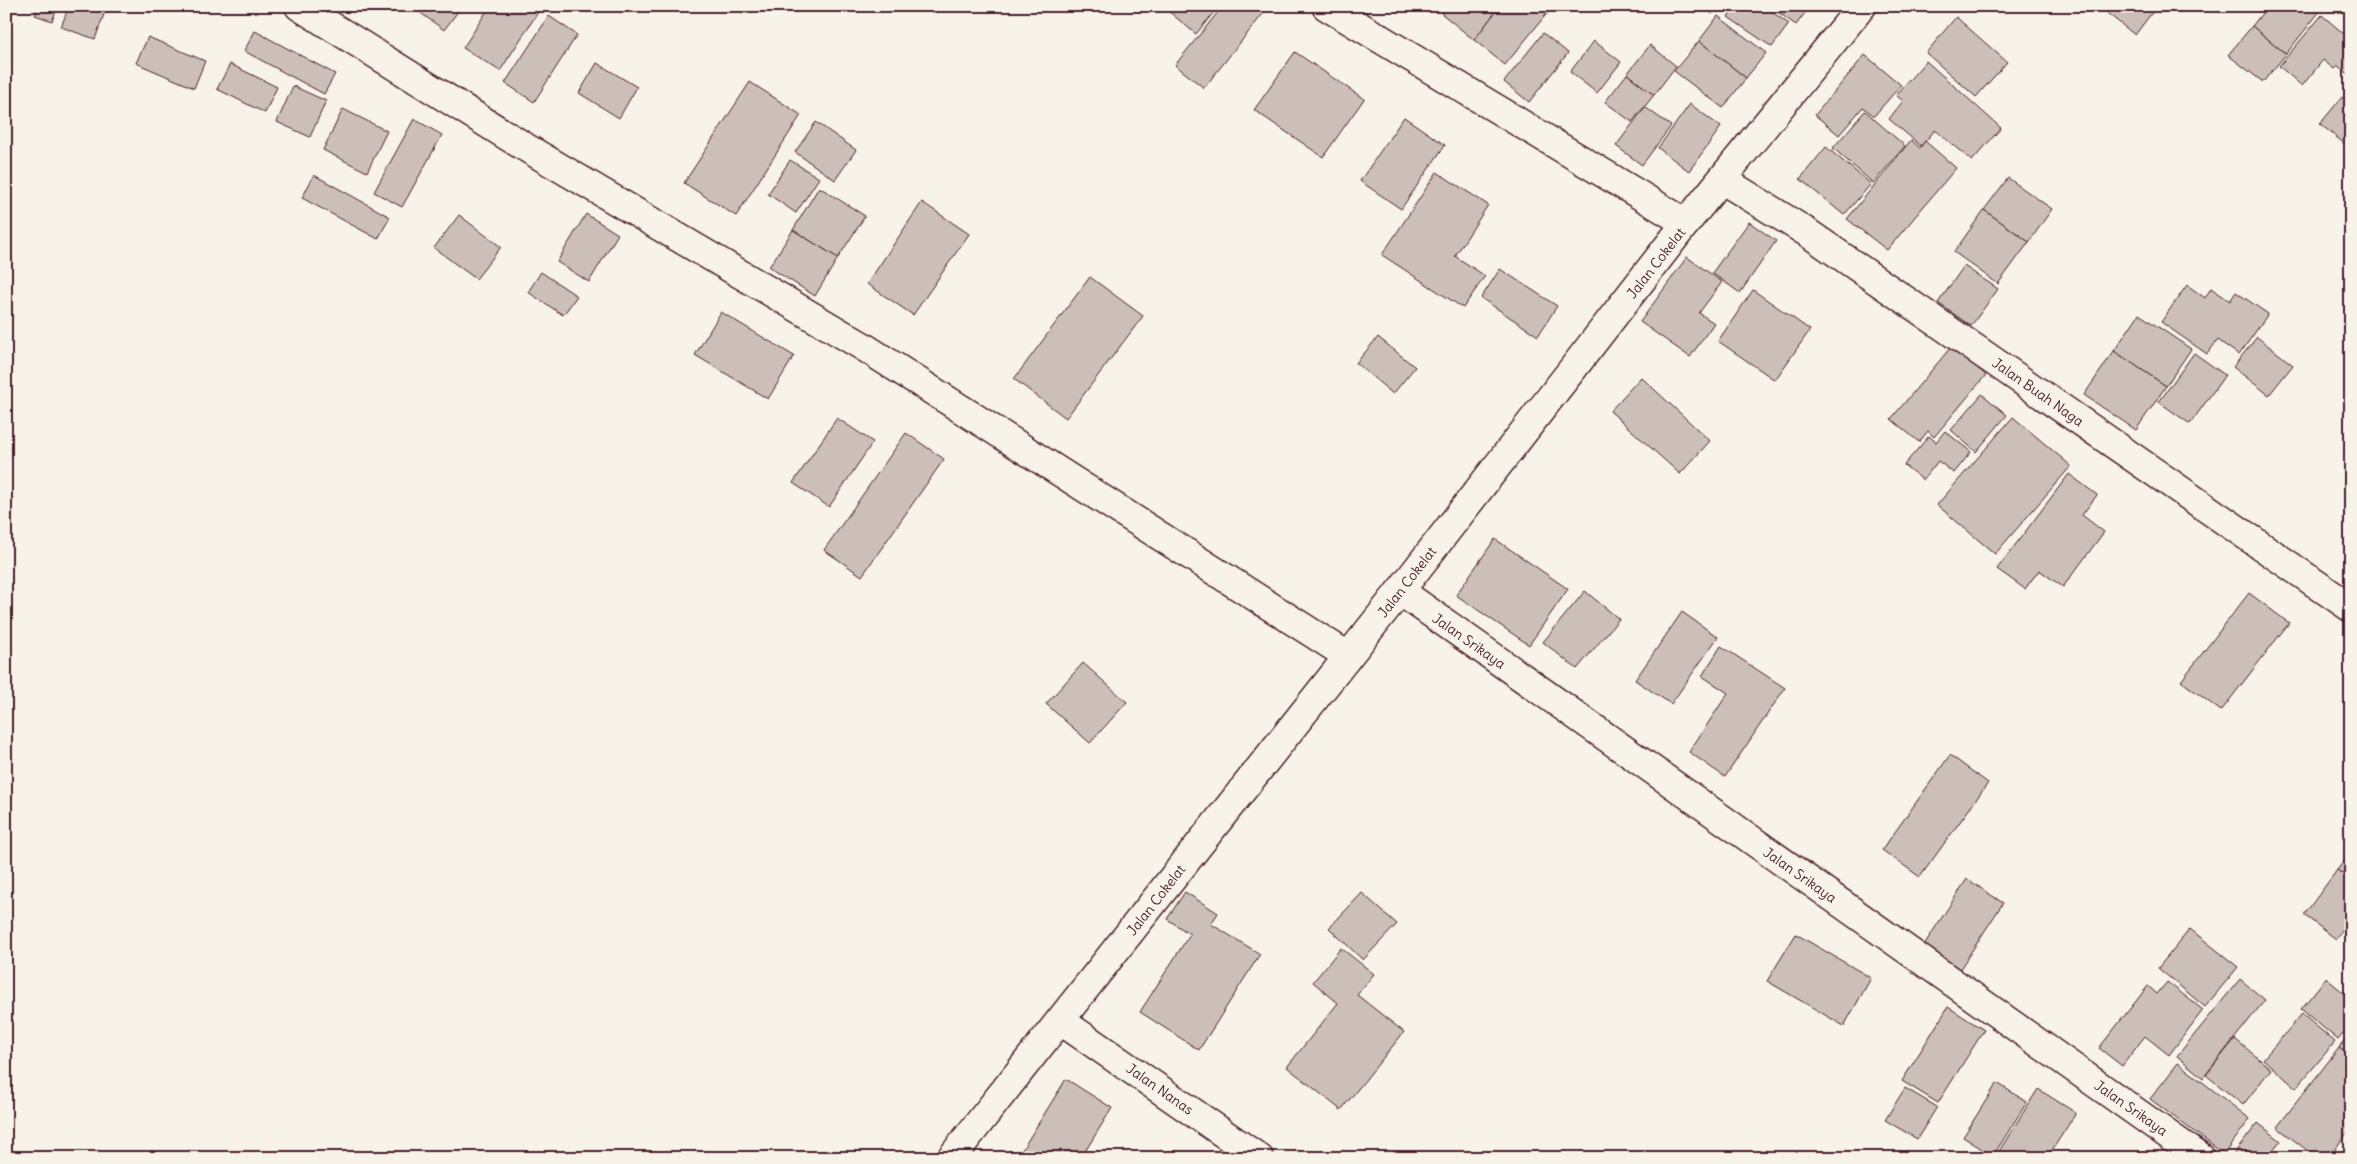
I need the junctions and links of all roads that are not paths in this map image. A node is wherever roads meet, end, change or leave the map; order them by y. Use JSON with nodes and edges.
{"nodes":[{"id":1,"x":299,"y":6,"type":"edge"},
{"id":2,"x":1326,"y":6,"type":"edge"},
{"id":3,"x":1862,"y":6,"type":"edge"},
{"id":4,"x":1723,"y":180,"type":"junction"},
{"id":5,"x":1686,"y":223,"type":"junction"},
{"id":6,"x":1400,"y":591,"type":"junction"},
{"id":7,"x":2351,"y":608,"type":"edge"},
{"id":8,"x":1348,"y":656,"type":"junction"},
{"id":9,"x":1061,"y":1021,"type":"junction"},
{"id":10,"x":951,"y":1158,"type":"edge"},
{"id":11,"x":1259,"y":1158,"type":"edge"},
{"id":12,"x":2200,"y":1158,"type":"edge"}],
"edges":[{"from":1,"to":8,"type":"street"},
{"from":2,"to":5,"type":"street"},
{"from":3,"to":4,"type":"street","name":"Jalan Cokelat"},
{"from":4,"to":5,"type":"street","name":"Jalan Cokelat"},
{"from":4,"to":7,"type":"street","name":"Jalan Buah Naga"},
{"from":5,"to":6,"type":"street","name":"Jalan Cokelat"},
{"from":6,"to":8,"type":"street","name":"Jalan Cokelat"},
{"from":6,"to":12,"type":"street","name":"Jalan Srikaya"},
{"from":8,"to":9,"type":"street","name":"Jalan Cokelat"},
{"from":9,"to":10,"type":"street","name":"Jalan Cokelat"},
{"from":9,"to":11,"type":"street","name":"Jalan Nanas"}]}
